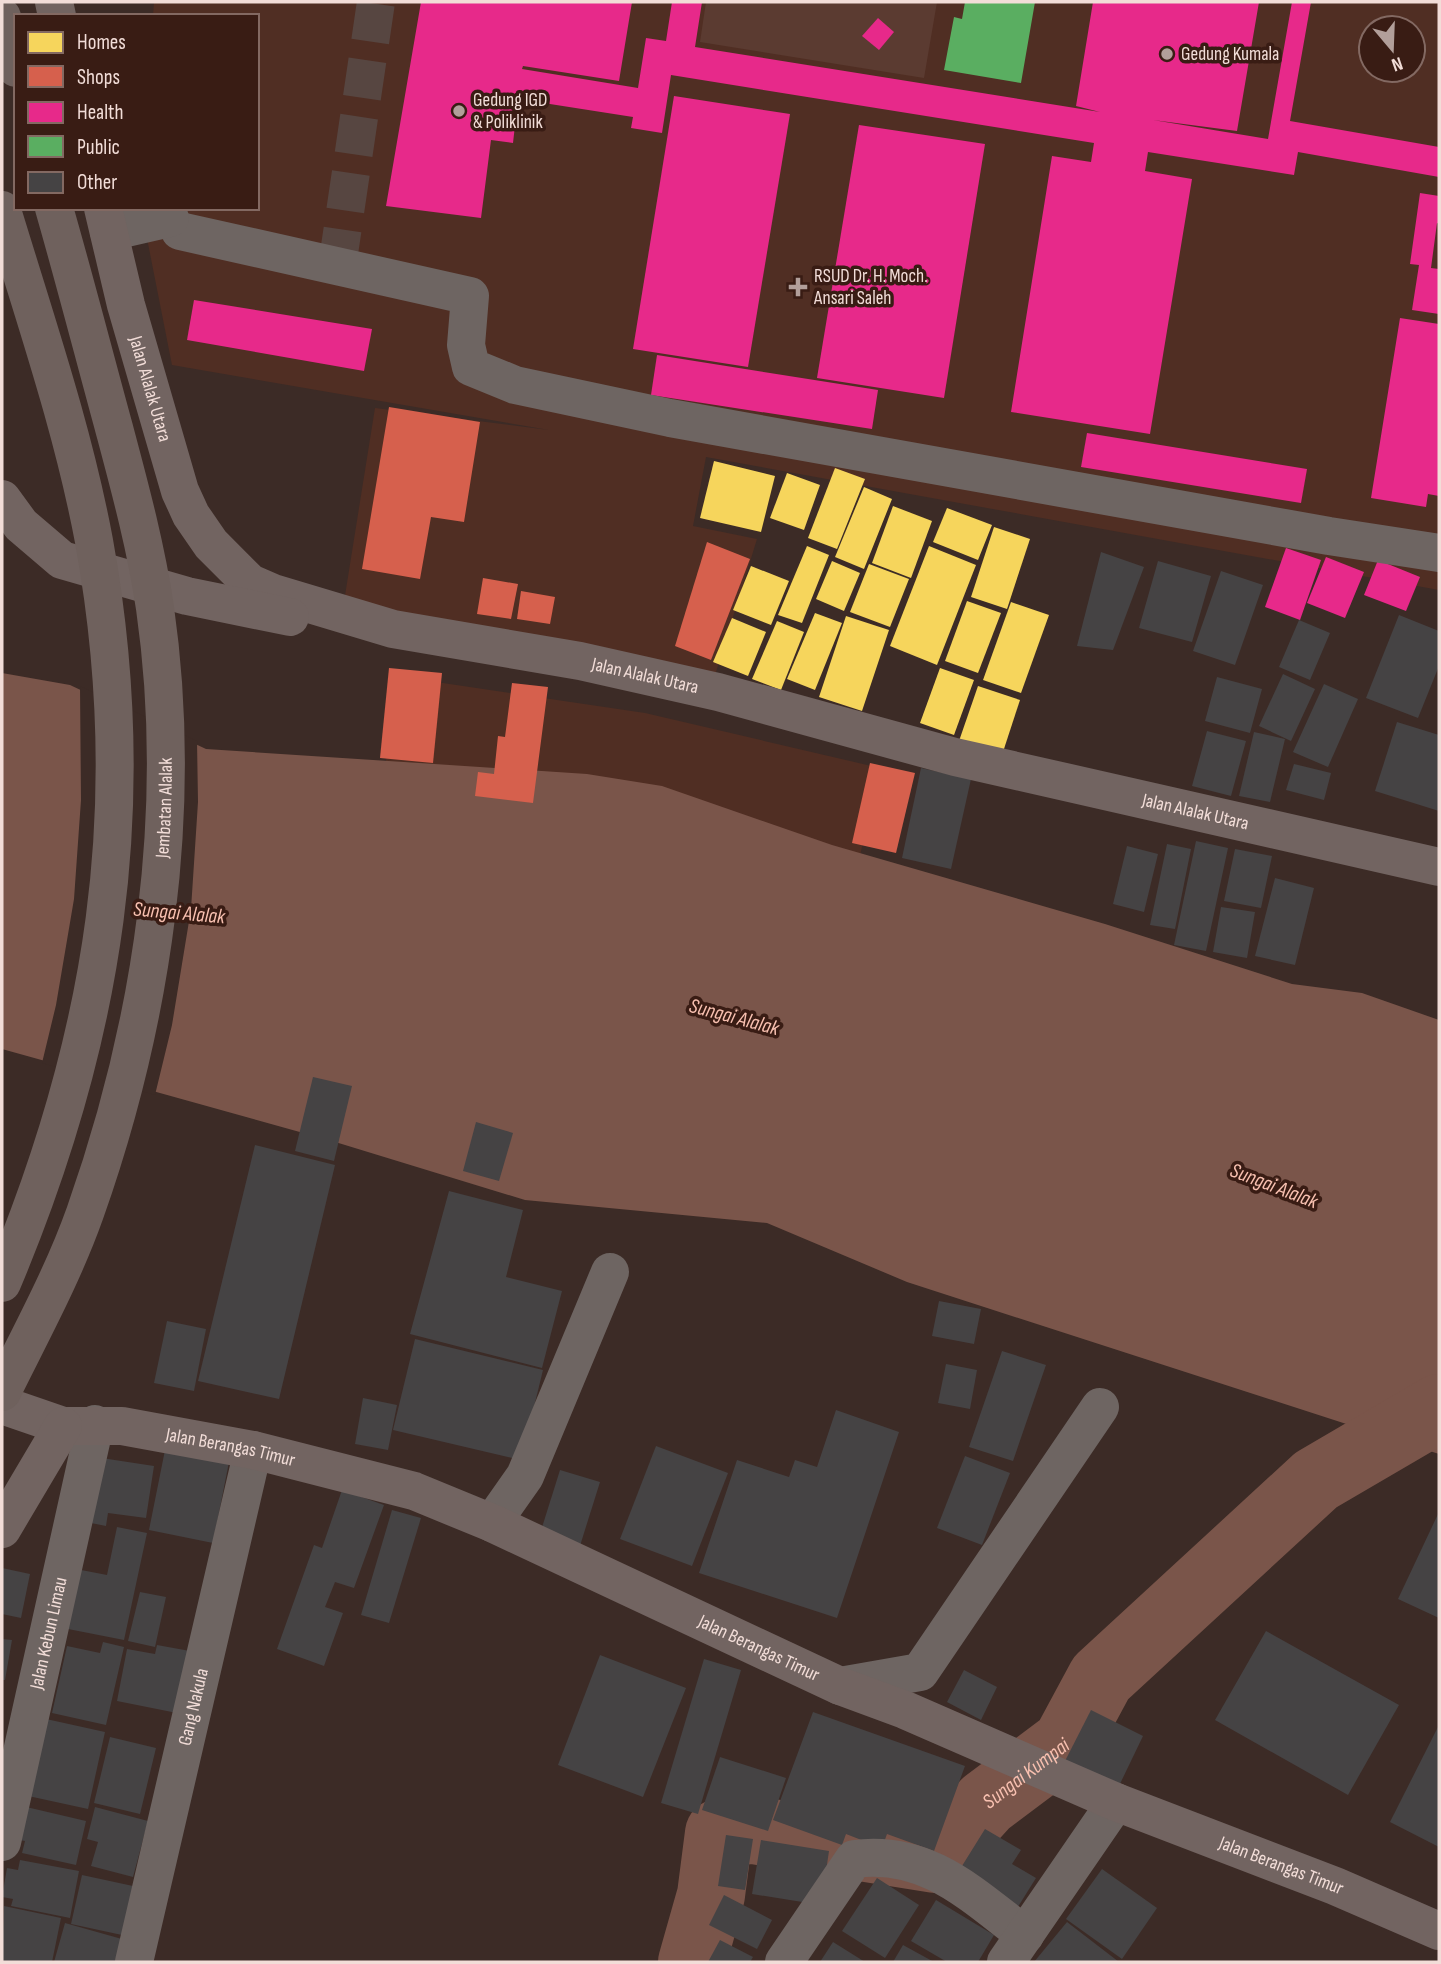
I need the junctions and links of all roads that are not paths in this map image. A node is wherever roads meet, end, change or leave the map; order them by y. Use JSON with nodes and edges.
{"nodes":[{"id":1,"x":2,"y":17,"type":"edge"},
{"id":2,"x":14,"y":61,"type":"edge"},
{"id":3,"x":2,"y":210,"type":"edge"},
{"id":4,"x":55,"y":210,"type":"edge"},
{"id":5,"x":106,"y":220,"type":"edge"},
{"id":6,"x":2,"y":499,"type":"edge"},
{"id":7,"x":1439,"y":553,"type":"edge"},
{"id":8,"x":222,"y":555,"type":"junction"},
{"id":9,"x":187,"y":596,"type":"junction"},
{"id":10,"x":393,"y":629,"type":"junction"},
{"id":11,"x":1439,"y":867,"type":"edge"},
{"id":12,"x":610,"y":1272,"type":"dead end"},
{"id":13,"x":2,"y":1283,"type":"edge"},
{"id":14,"x":2,"y":1392,"type":"edge"},
{"id":15,"x":2,"y":1405,"type":"edge"},
{"id":16,"x":1100,"y":1407,"type":"dead end"},
{"id":17,"x":79,"y":1425,"type":"junction"},
{"id":18,"x":253,"y":1450,"type":"junction"},
{"id":19,"x":492,"y":1523,"type":"junction"},
{"id":20,"x":2,"y":1529,"type":"edge"},
{"id":21,"x":839,"y":1686,"type":"junction"},
{"id":22,"x":1116,"y":1802,"type":"junction"},
{"id":23,"x":2,"y":1842,"type":"edge"},
{"id":24,"x":1439,"y":1931,"type":"edge"},
{"id":25,"x":1015,"y":1949,"type":"edge"},
{"id":26,"x":134,"y":1962,"type":"edge"},
{"id":27,"x":784,"y":1962,"type":"edge"}],
"edges":[{"from":1,"to":2,"type":"highway"},
{"from":3,"to":13,"type":"highway","bridge":true},
{"from":4,"to":14,"type":"highway","name":"Jembatan Alalak","bridge":true},
{"from":5,"to":7,"type":"street"},
{"from":5,"to":8,"type":"main road","name":"Jalan Alalak Utara"},
{"from":6,"to":9,"type":"main road"},
{"from":8,"to":9,"type":"main road"},
{"from":8,"to":10,"type":"main road","name":"Jalan Alalak Utara"},
{"from":9,"to":10,"type":"main road"},
{"from":10,"to":11,"type":"main road","name":"Jalan Alalak Utara"},
{"from":12,"to":19,"type":"street"},
{"from":15,"to":17,"type":"main road","name":"Jalan Berangas Timur"},
{"from":16,"to":21,"type":"street"},
{"from":17,"to":18,"type":"main road","name":"Jalan Berangas Timur"},
{"from":17,"to":20,"type":"main road"},
{"from":17,"to":23,"type":"street","name":"Jalan Kebun Limau"},
{"from":18,"to":19,"type":"main road","name":"Jalan Berangas Timur"},
{"from":18,"to":26,"type":"street","name":"Gang Nakula"},
{"from":19,"to":21,"type":"main road","name":"Jalan Berangas Timur"},
{"from":21,"to":22,"type":"main road","name":"Jalan Berangas Timur"},
{"from":22,"to":24,"type":"main road","name":"Jalan Berangas Timur"},
{"from":22,"to":25,"type":"street"},
{"from":25,"to":27,"type":"street"}]}
